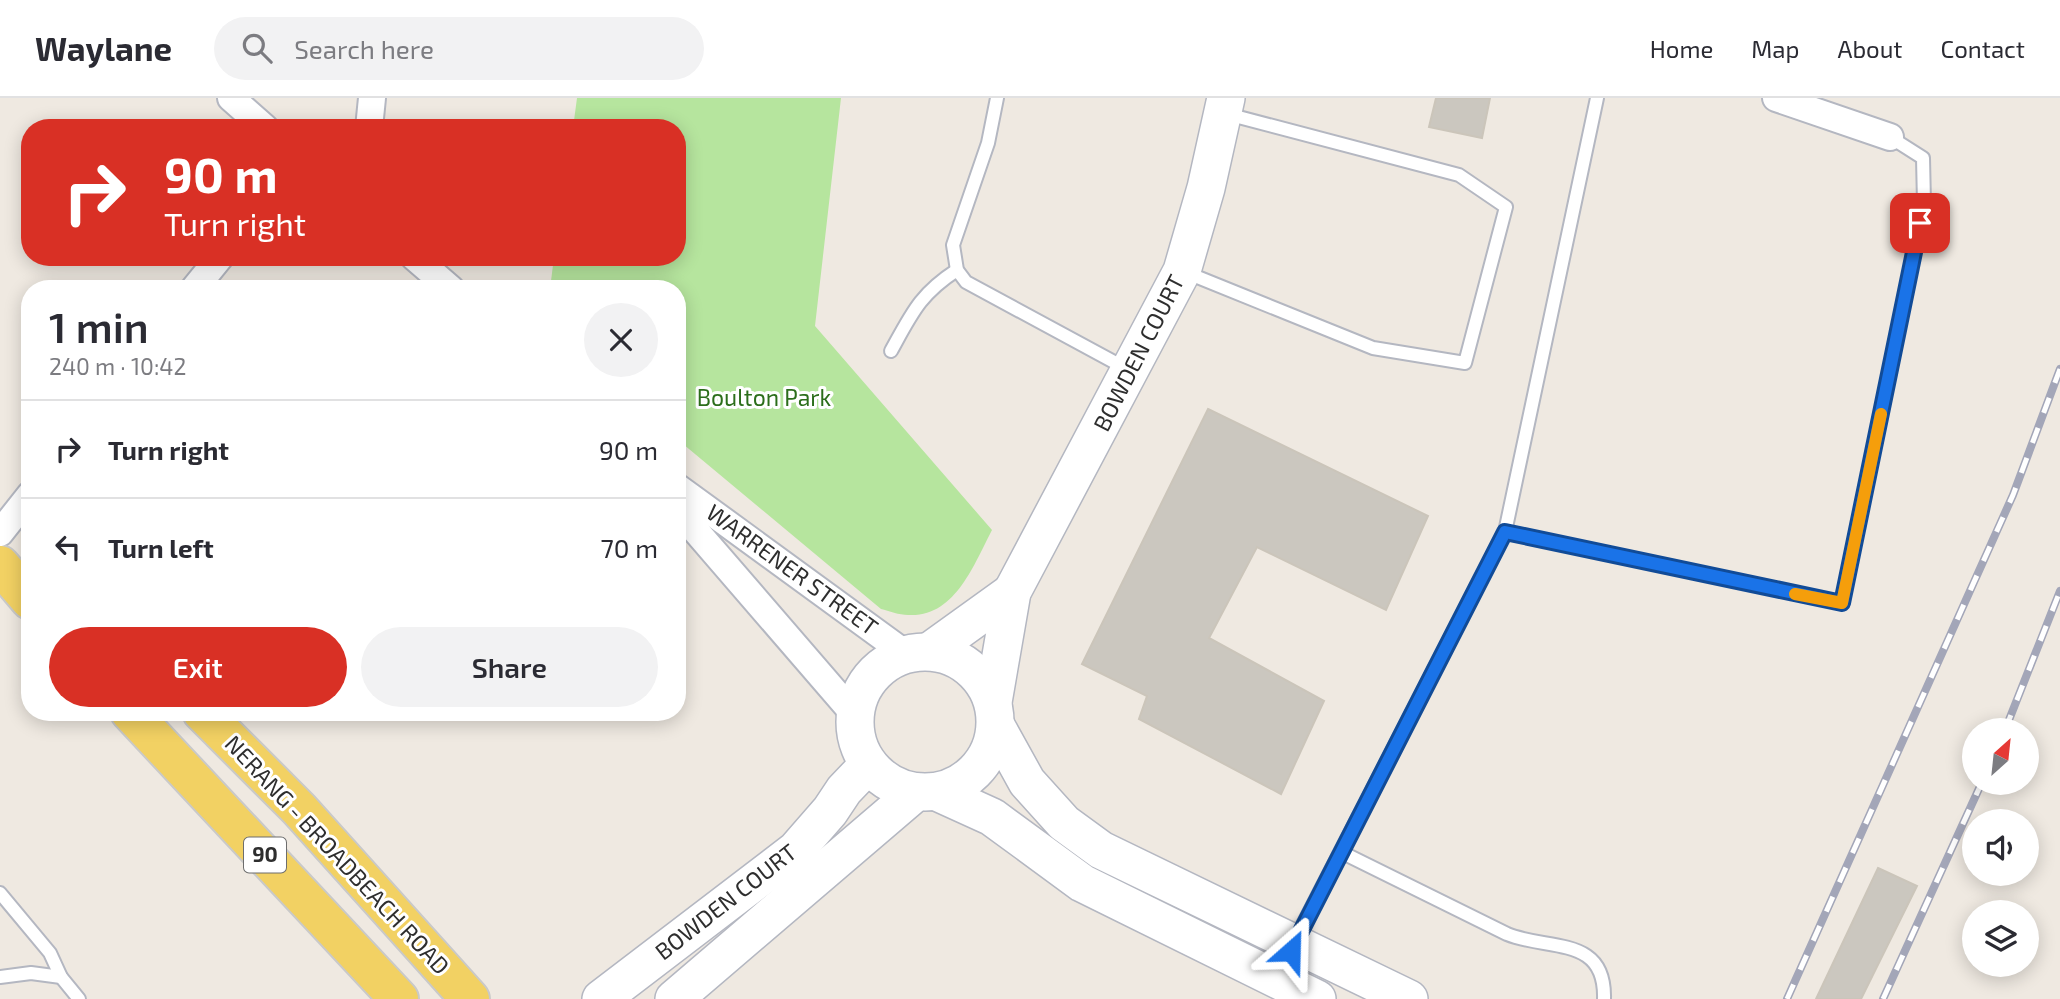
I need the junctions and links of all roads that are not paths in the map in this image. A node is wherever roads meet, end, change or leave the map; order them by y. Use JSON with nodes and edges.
{"nodes":[{"id":1,"x":231,"y":98,"type":"edge"},
{"id":2,"x":372,"y":98,"type":"edge"},
{"id":3,"x":997,"y":98,"type":"edge"},
{"id":4,"x":1597,"y":98,"type":"edge"},
{"id":5,"x":1776,"y":98,"type":"edge"},
{"id":6,"x":1225,"y":105,"type":"edge"},
{"id":7,"x":255,"y":119,"type":"edge"},
{"id":8,"x":370,"y":119,"type":"edge"},
{"id":9,"x":1889,"y":138,"type":"joint"},
{"id":10,"x":213,"y":266,"type":"edge"},
{"id":11,"x":424,"y":266,"type":"edge"},
{"id":12,"x":957,"y":270,"type":"junction"},
{"id":13,"x":1182,"y":271,"type":"junction"},
{"id":14,"x":201,"y":280,"type":"edge"},
{"id":15,"x":441,"y":280,"type":"edge"},
{"id":16,"x":891,"y":351,"type":"dead end"},
{"id":17,"x":1131,"y":371,"type":"junction"},
{"id":18,"x":686,"y":493,"type":"edge"},
{"id":19,"x":21,"y":506,"type":"edge"},
{"id":20,"x":686,"y":519,"type":"edge"},
{"id":21,"x":1505,"y":532,"type":"junction"},
{"id":22,"x":0,"y":533,"type":"edge"},
{"id":23,"x":0,"y":560,"type":"edge"},
{"id":24,"x":0,"y":565,"type":"edge"},
{"id":25,"x":21,"y":575,"type":"edge"},
{"id":26,"x":21,"y":590,"type":"edge"},
{"id":27,"x":1012,"y":592,"type":"junction"},
{"id":28,"x":918,"y":652,"type":"junction"},
{"id":29,"x":854,"y":714,"type":"junction"},
{"id":30,"x":994,"y":714,"type":"junction"},
{"id":31,"x":138,"y":721,"type":"edge"},
{"id":32,"x":211,"y":721,"type":"edge"},
{"id":33,"x":868,"y":765,"type":"junction"},
{"id":34,"x":927,"y":792,"type":"junction"},
{"id":35,"x":1342,"y":852,"type":"junction"},
{"id":36,"x":0,"y":893,"type":"edge"},
{"id":37,"x":1294,"y":942,"type":"junction"},
{"id":38,"x":0,"y":976,"type":"edge"},
{"id":39,"x":61,"y":977,"type":"junction"},
{"id":40,"x":393,"y":995,"type":"edge"},
{"id":41,"x":79,"y":999,"type":"edge"},
{"id":42,"x":470,"y":999,"type":"edge"},
{"id":43,"x":601,"y":999,"type":"edge"},
{"id":44,"x":674,"y":999,"type":"edge"},
{"id":45,"x":1317,"y":999,"type":"edge"},
{"id":46,"x":1334,"y":999,"type":"edge"},
{"id":47,"x":1409,"y":999,"type":"edge"},
{"id":48,"x":1605,"y":999,"type":"edge"}],
"edges":[{"from":1,"to":7,"type":"street"},
{"from":2,"to":8,"type":"street"},
{"from":3,"to":12,"type":"lane"},
{"from":4,"to":21,"type":"lane"},
{"from":5,"to":9,"type":"street"},
{"from":6,"to":13,"type":"street","name":"BOWDEN COURT"},
{"from":6,"to":13,"type":"lane"},
{"from":9,"to":21,"type":"lane"},
{"from":10,"to":14,"type":"street"},
{"from":11,"to":15,"type":"street"},
{"from":12,"to":16,"type":"lane"},
{"from":12,"to":17,"type":"lane"},
{"from":13,"to":17,"type":"street","name":"BOWDEN COURT"},
{"from":17,"to":27,"type":"street","name":"BOWDEN COURT"},
{"from":18,"to":28,"type":"street","name":"WARRENER STREET"},
{"from":19,"to":22,"type":"street"},
{"from":20,"to":29,"type":"street","name":"WARRENER STREET"},
{"from":21,"to":35,"type":"lane"},
{"from":23,"to":25,"type":"main road"},
{"from":24,"to":26,"type":"main road"},
{"from":27,"to":28,"type":"street","name":"BOWDEN COURT"},
{"from":27,"to":30,"type":"street","name":"BOWDEN COURT"},
{"from":28,"to":29,"type":"street"},
{"from":28,"to":30,"type":"street"},
{"from":29,"to":33,"type":"street"},
{"from":30,"to":34,"type":"street"},
{"from":30,"to":37,"type":"street"},
{"from":31,"to":40,"type":"main road","number":"90"},
{"from":32,"to":42,"type":"main road","name":"NERANG - BROADBEACH ROAD","number":"90"},
{"from":33,"to":34,"type":"street"},
{"from":33,"to":43,"type":"street","name":"BOWDEN COURT"},
{"from":34,"to":44,"type":"street","name":"BOWDEN COURT"},
{"from":34,"to":45,"type":"street"},
{"from":35,"to":37,"type":"lane"},
{"from":35,"to":48,"type":"lane"},
{"from":36,"to":39,"type":"lane"},
{"from":37,"to":46,"type":"street"},
{"from":37,"to":47,"type":"street"},
{"from":38,"to":39,"type":"lane"},
{"from":39,"to":41,"type":"lane"}]}
